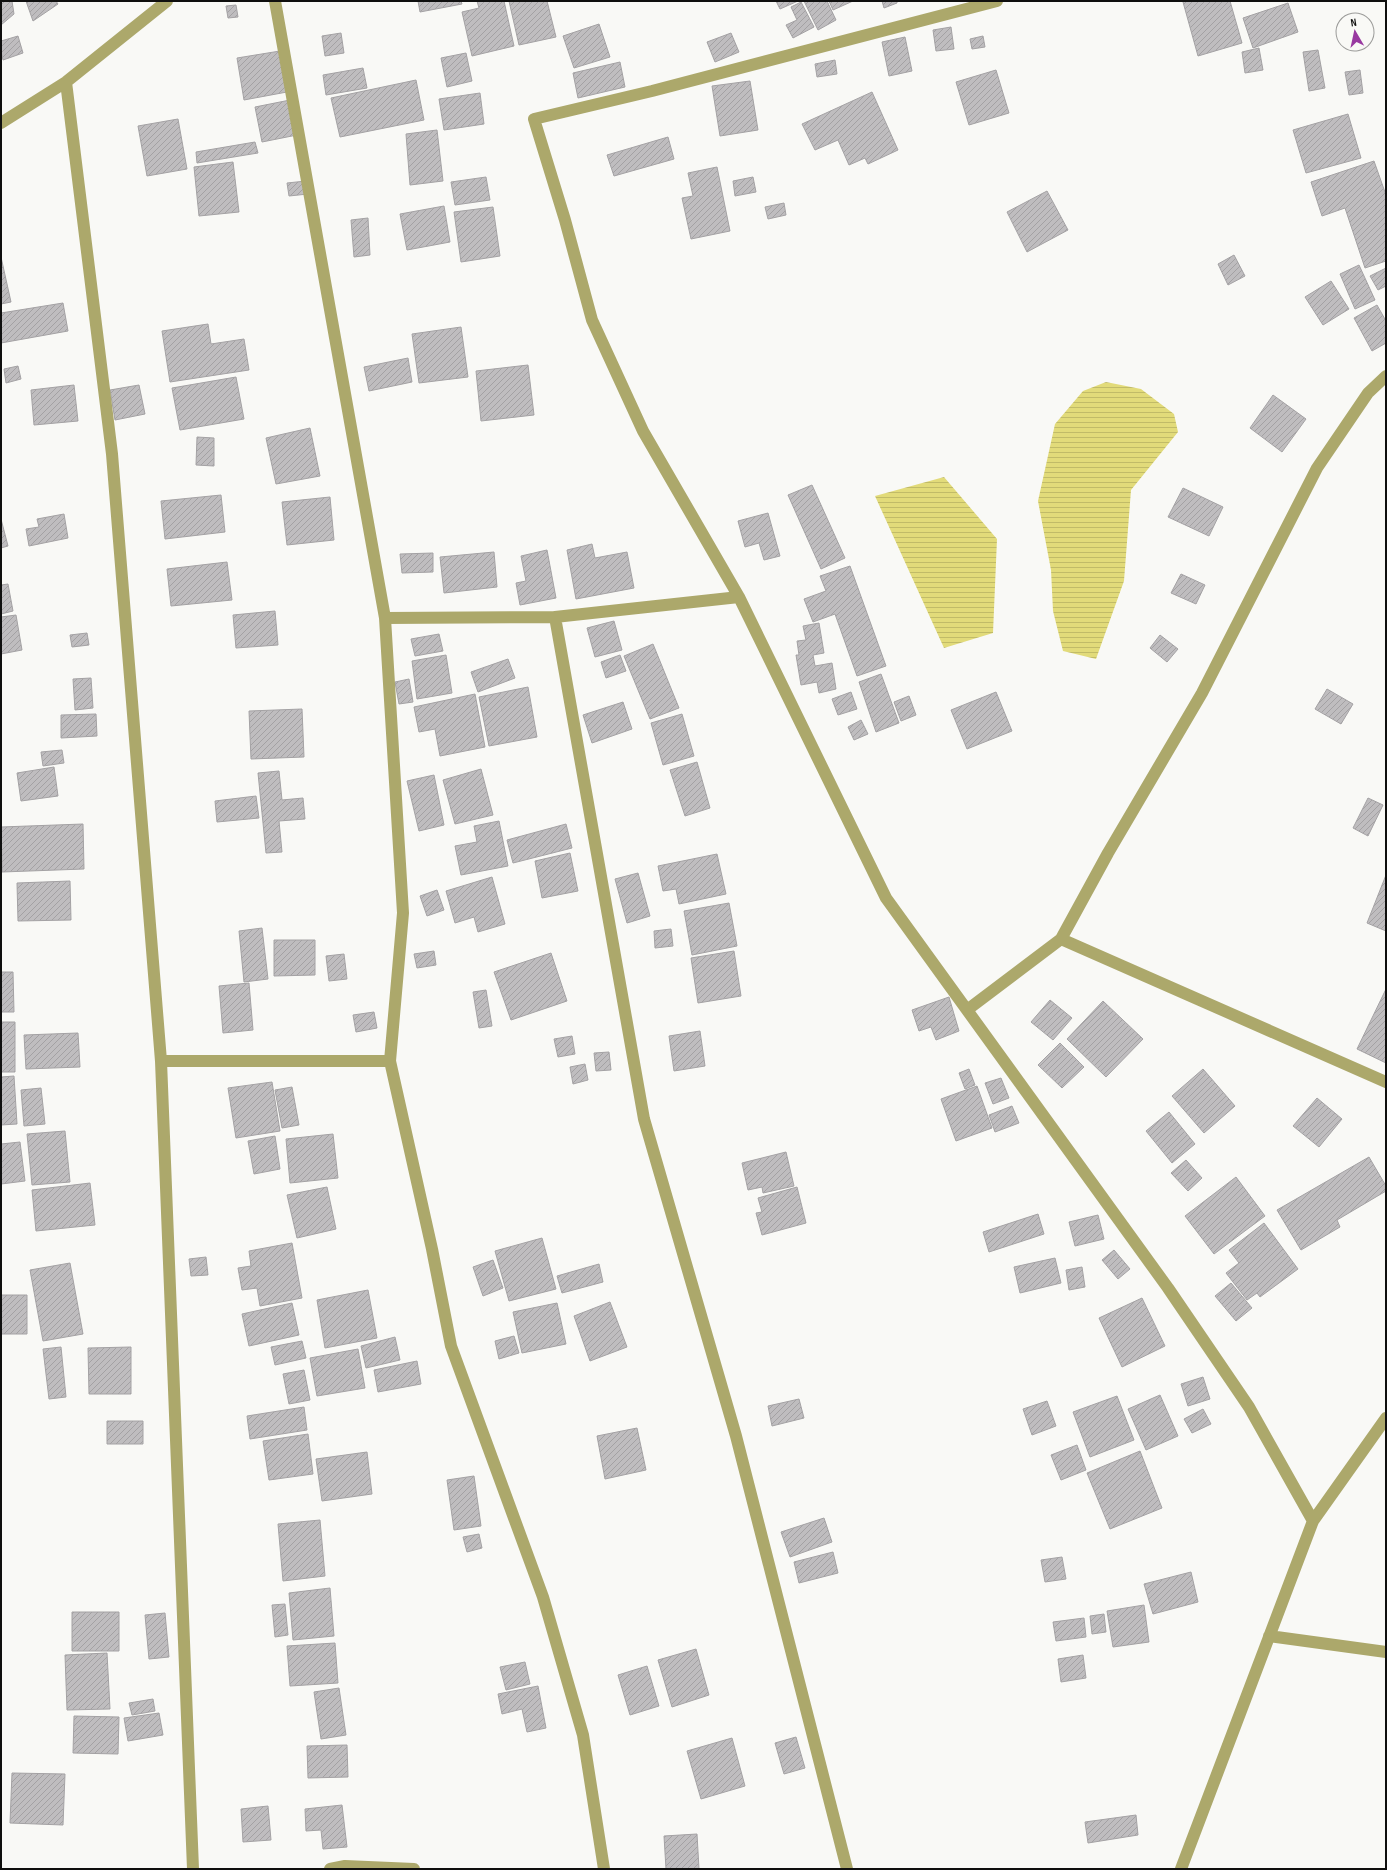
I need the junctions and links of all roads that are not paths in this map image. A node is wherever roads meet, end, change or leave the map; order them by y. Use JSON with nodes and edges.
{"nodes":[{"id":1,"x":167,"y":1,"type":"edge"},
{"id":2,"x":275,"y":1,"type":"edge"},
{"id":3,"x":997,"y":1,"type":"edge"},
{"id":4,"x":66,"y":82,"type":"junction"},
{"id":5,"x":1,"y":123,"type":"edge"},
{"id":6,"x":1386,"y":376,"type":"edge"},
{"id":7,"x":739,"y":597,"type":"junction"},
{"id":8,"x":555,"y":617,"type":"junction"},
{"id":9,"x":384,"y":618,"type":"junction"},
{"id":10,"x":1061,"y":938,"type":"junction"},
{"id":11,"x":967,"y":1010,"type":"junction"},
{"id":12,"x":161,"y":1061,"type":"junction"},
{"id":13,"x":390,"y":1061,"type":"junction"},
{"id":14,"x":1386,"y":1082,"type":"edge"},
{"id":15,"x":1386,"y":1418,"type":"edge"},
{"id":16,"x":1313,"y":1521,"type":"junction"},
{"id":17,"x":1269,"y":1636,"type":"junction"},
{"id":18,"x":1386,"y":1652,"type":"edge"},
{"id":19,"x":193,"y":1869,"type":"edge"},
{"id":20,"x":330,"y":1869,"type":"edge"},
{"id":21,"x":414,"y":1869,"type":"edge"},
{"id":22,"x":604,"y":1869,"type":"edge"},
{"id":23,"x":847,"y":1869,"type":"edge"},
{"id":24,"x":1182,"y":1869,"type":"edge"}],
"edges":[{"from":1,"to":4,"type":"street"},
{"from":2,"to":9,"type":"street"},
{"from":3,"to":7,"type":"street"},
{"from":4,"to":5,"type":"street"},
{"from":4,"to":12,"type":"street"},
{"from":6,"to":10,"type":"street"},
{"from":7,"to":8,"type":"street"},
{"from":7,"to":11,"type":"street"},
{"from":8,"to":9,"type":"street"},
{"from":8,"to":23,"type":"street"},
{"from":9,"to":13,"type":"street"},
{"from":10,"to":11,"type":"street"},
{"from":10,"to":14,"type":"street"},
{"from":11,"to":16,"type":"street"},
{"from":12,"to":13,"type":"street"},
{"from":12,"to":19,"type":"street"},
{"from":13,"to":22,"type":"street"},
{"from":15,"to":16,"type":"street"},
{"from":16,"to":17,"type":"street"},
{"from":17,"to":18,"type":"street"},
{"from":17,"to":24,"type":"street"},
{"from":20,"to":21,"type":"street"}]}
